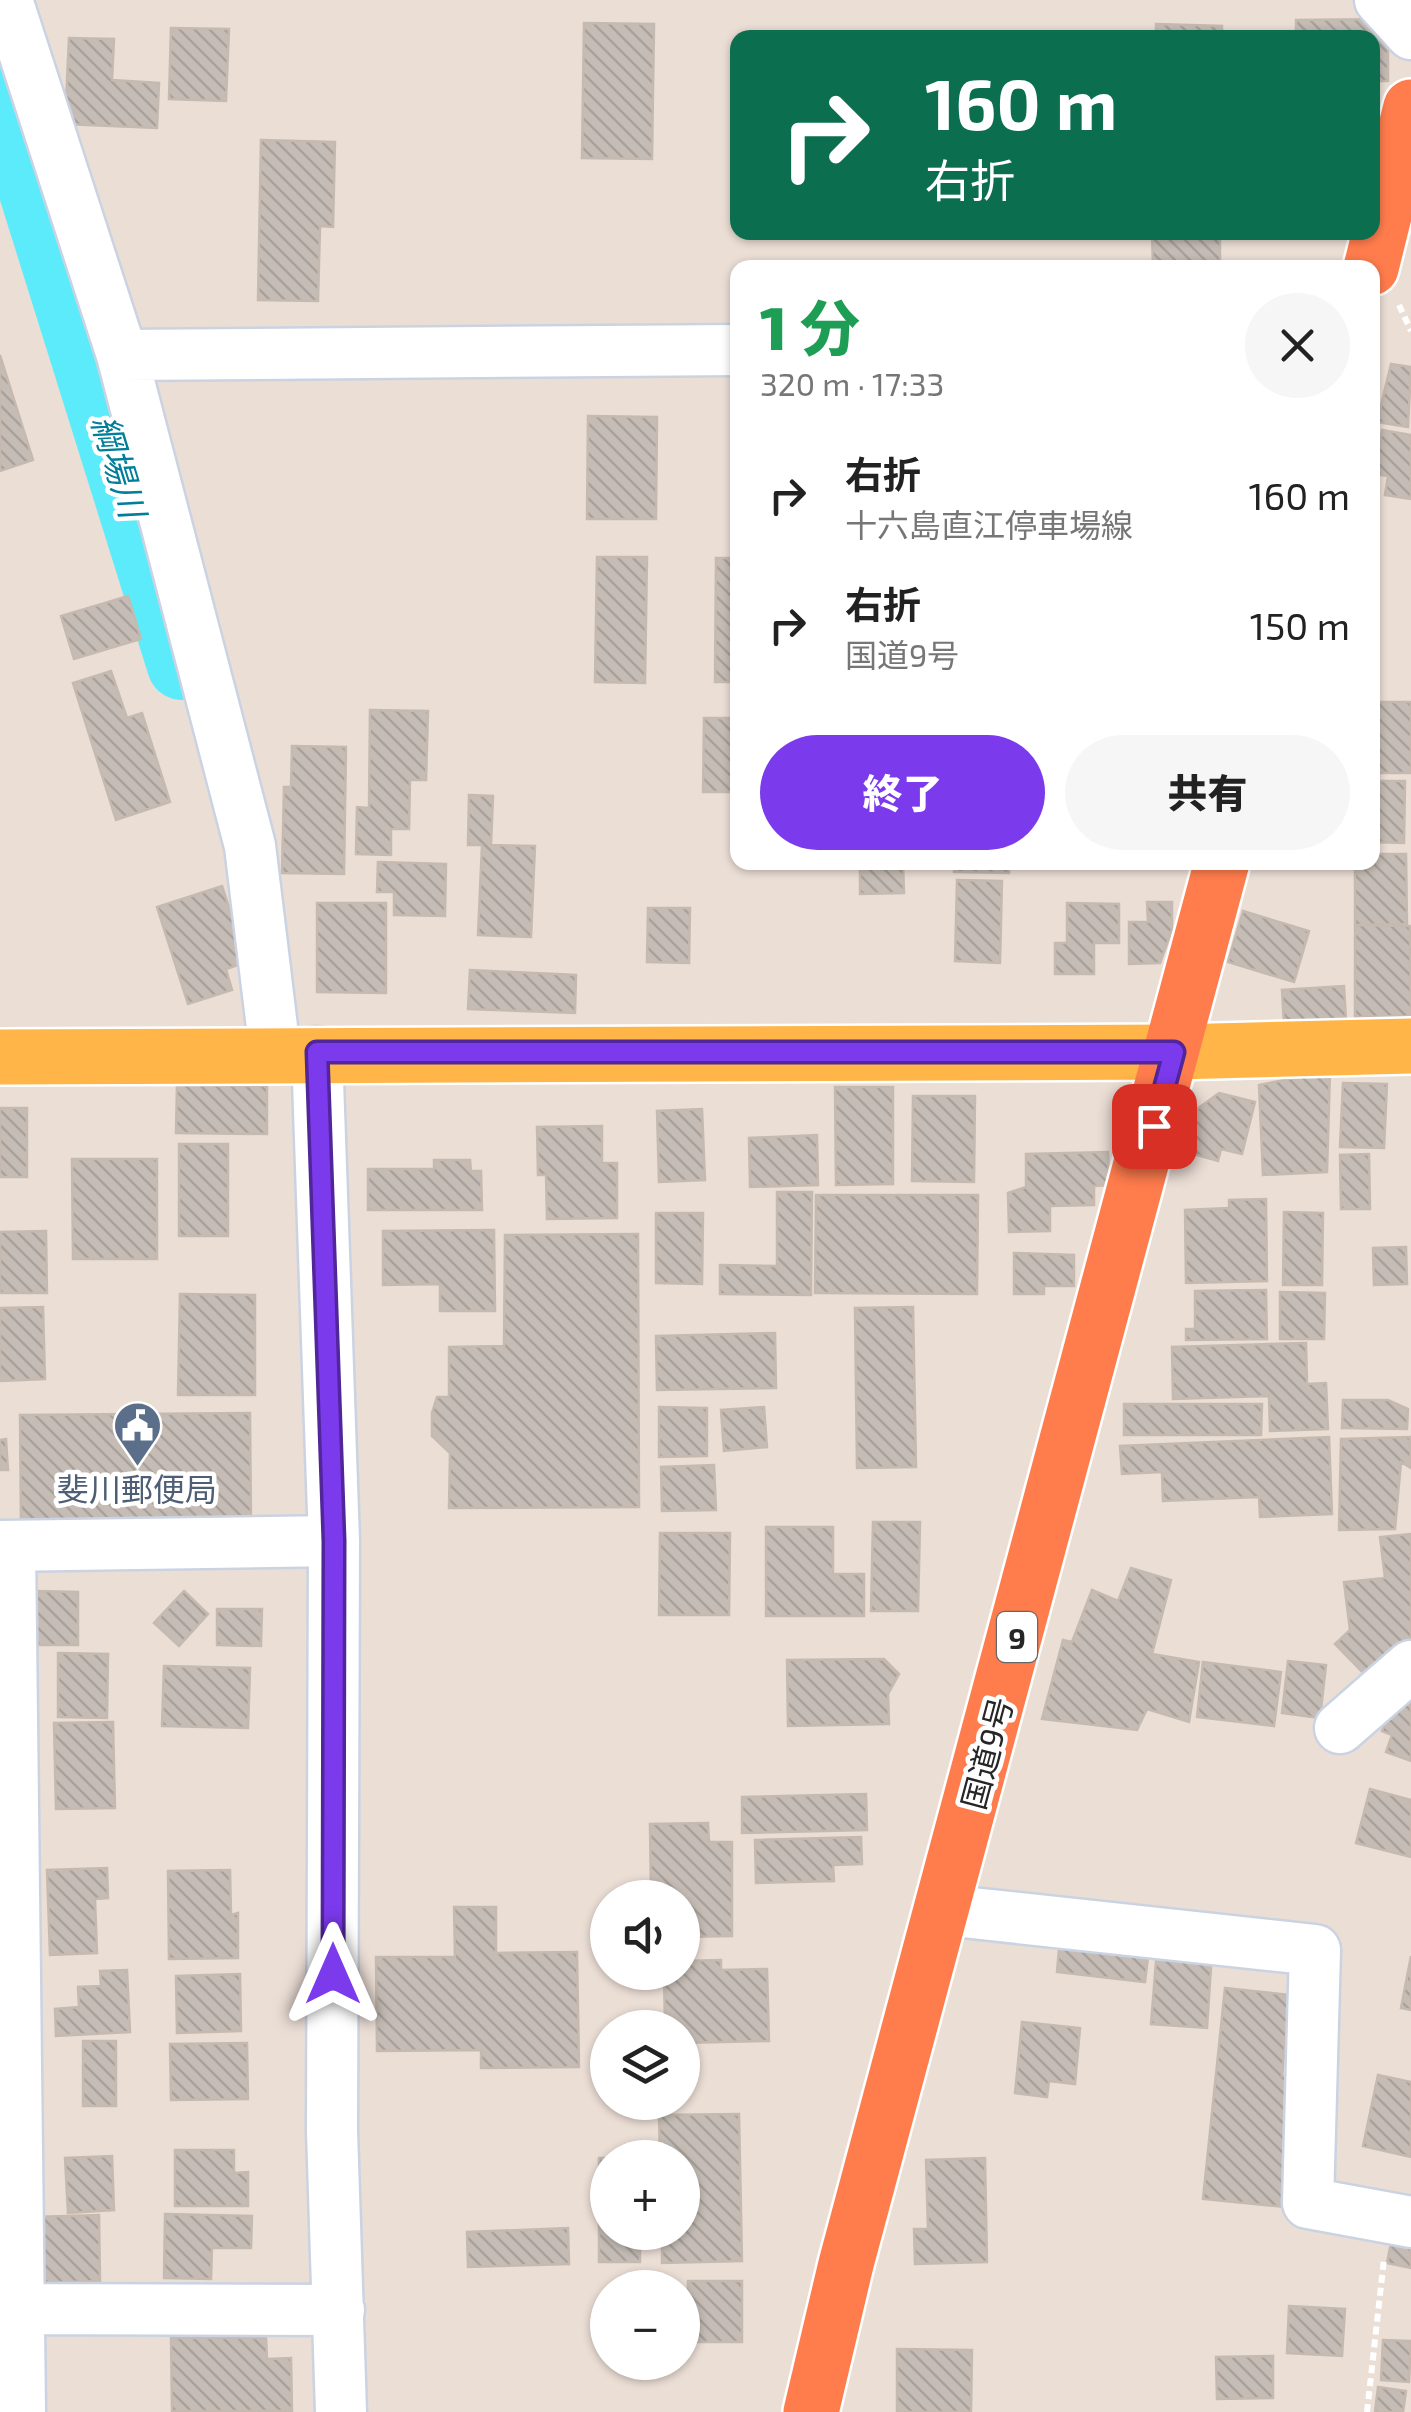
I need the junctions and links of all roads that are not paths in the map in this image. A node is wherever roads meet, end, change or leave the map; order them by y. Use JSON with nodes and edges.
{"nodes":[{"id":1,"x":1380,"y":0,"type":"edge"},
{"id":2,"x":5,"y":3,"type":"edge"},
{"id":3,"x":1411,"y":34,"type":"edge"},
{"id":4,"x":1411,"y":107,"type":"edge"},
{"id":5,"x":1380,"y":235,"type":"edge"},
{"id":6,"x":730,"y":350,"type":"edge"},
{"id":7,"x":122,"y":355,"type":"junction"},
{"id":8,"x":1220,"y":870,"type":"edge"},
{"id":9,"x":1411,"y":1046,"type":"edge"},
{"id":10,"x":296,"y":1052,"type":"junction"},
{"id":11,"x":1174,"y":1052,"type":"junction"},
{"id":12,"x":0,"y":1056,"type":"edge"},
{"id":13,"x":334,"y":1541,"type":"junction"},
{"id":14,"x":5,"y":1546,"type":"edge"},
{"id":15,"x":1411,"y":1666,"type":"edge"},
{"id":16,"x":1340,"y":1728,"type":"dead end"},
{"id":17,"x":944,"y":1910,"type":"junction"},
{"id":18,"x":1400,"y":2220,"type":"edge"},
{"id":19,"x":8,"y":2309,"type":"edge"},
{"id":20,"x":339,"y":2310,"type":"junction"},
{"id":21,"x":20,"y":2412,"type":"edge"},
{"id":22,"x":341,"y":2412,"type":"edge"},
{"id":23,"x":811,"y":2412,"type":"edge"}],
"edges":[{"from":1,"to":3,"type":"street"},
{"from":2,"to":7,"type":"street"},
{"from":4,"to":5,"type":"highway"},
{"from":6,"to":7,"type":"street"},
{"from":7,"to":10,"type":"street"},
{"from":8,"to":11,"type":"highway","name":"国道9号","number":"9"},
{"from":9,"to":11,"type":"main road"},
{"from":10,"to":11,"type":"main road"},
{"from":10,"to":12,"type":"main road"},
{"from":10,"to":13,"type":"street"},
{"from":11,"to":17,"type":"highway","name":"国道9号","number":"9"},
{"from":13,"to":14,"type":"street"},
{"from":13,"to":20,"type":"street"},
{"from":14,"to":19,"type":"street"},
{"from":15,"to":16,"type":"street"},
{"from":17,"to":18,"type":"street"},
{"from":17,"to":23,"type":"highway","name":"国道9号","number":"9"},
{"from":19,"to":20,"type":"street"},
{"from":19,"to":21,"type":"street"},
{"from":20,"to":22,"type":"street"}]}
